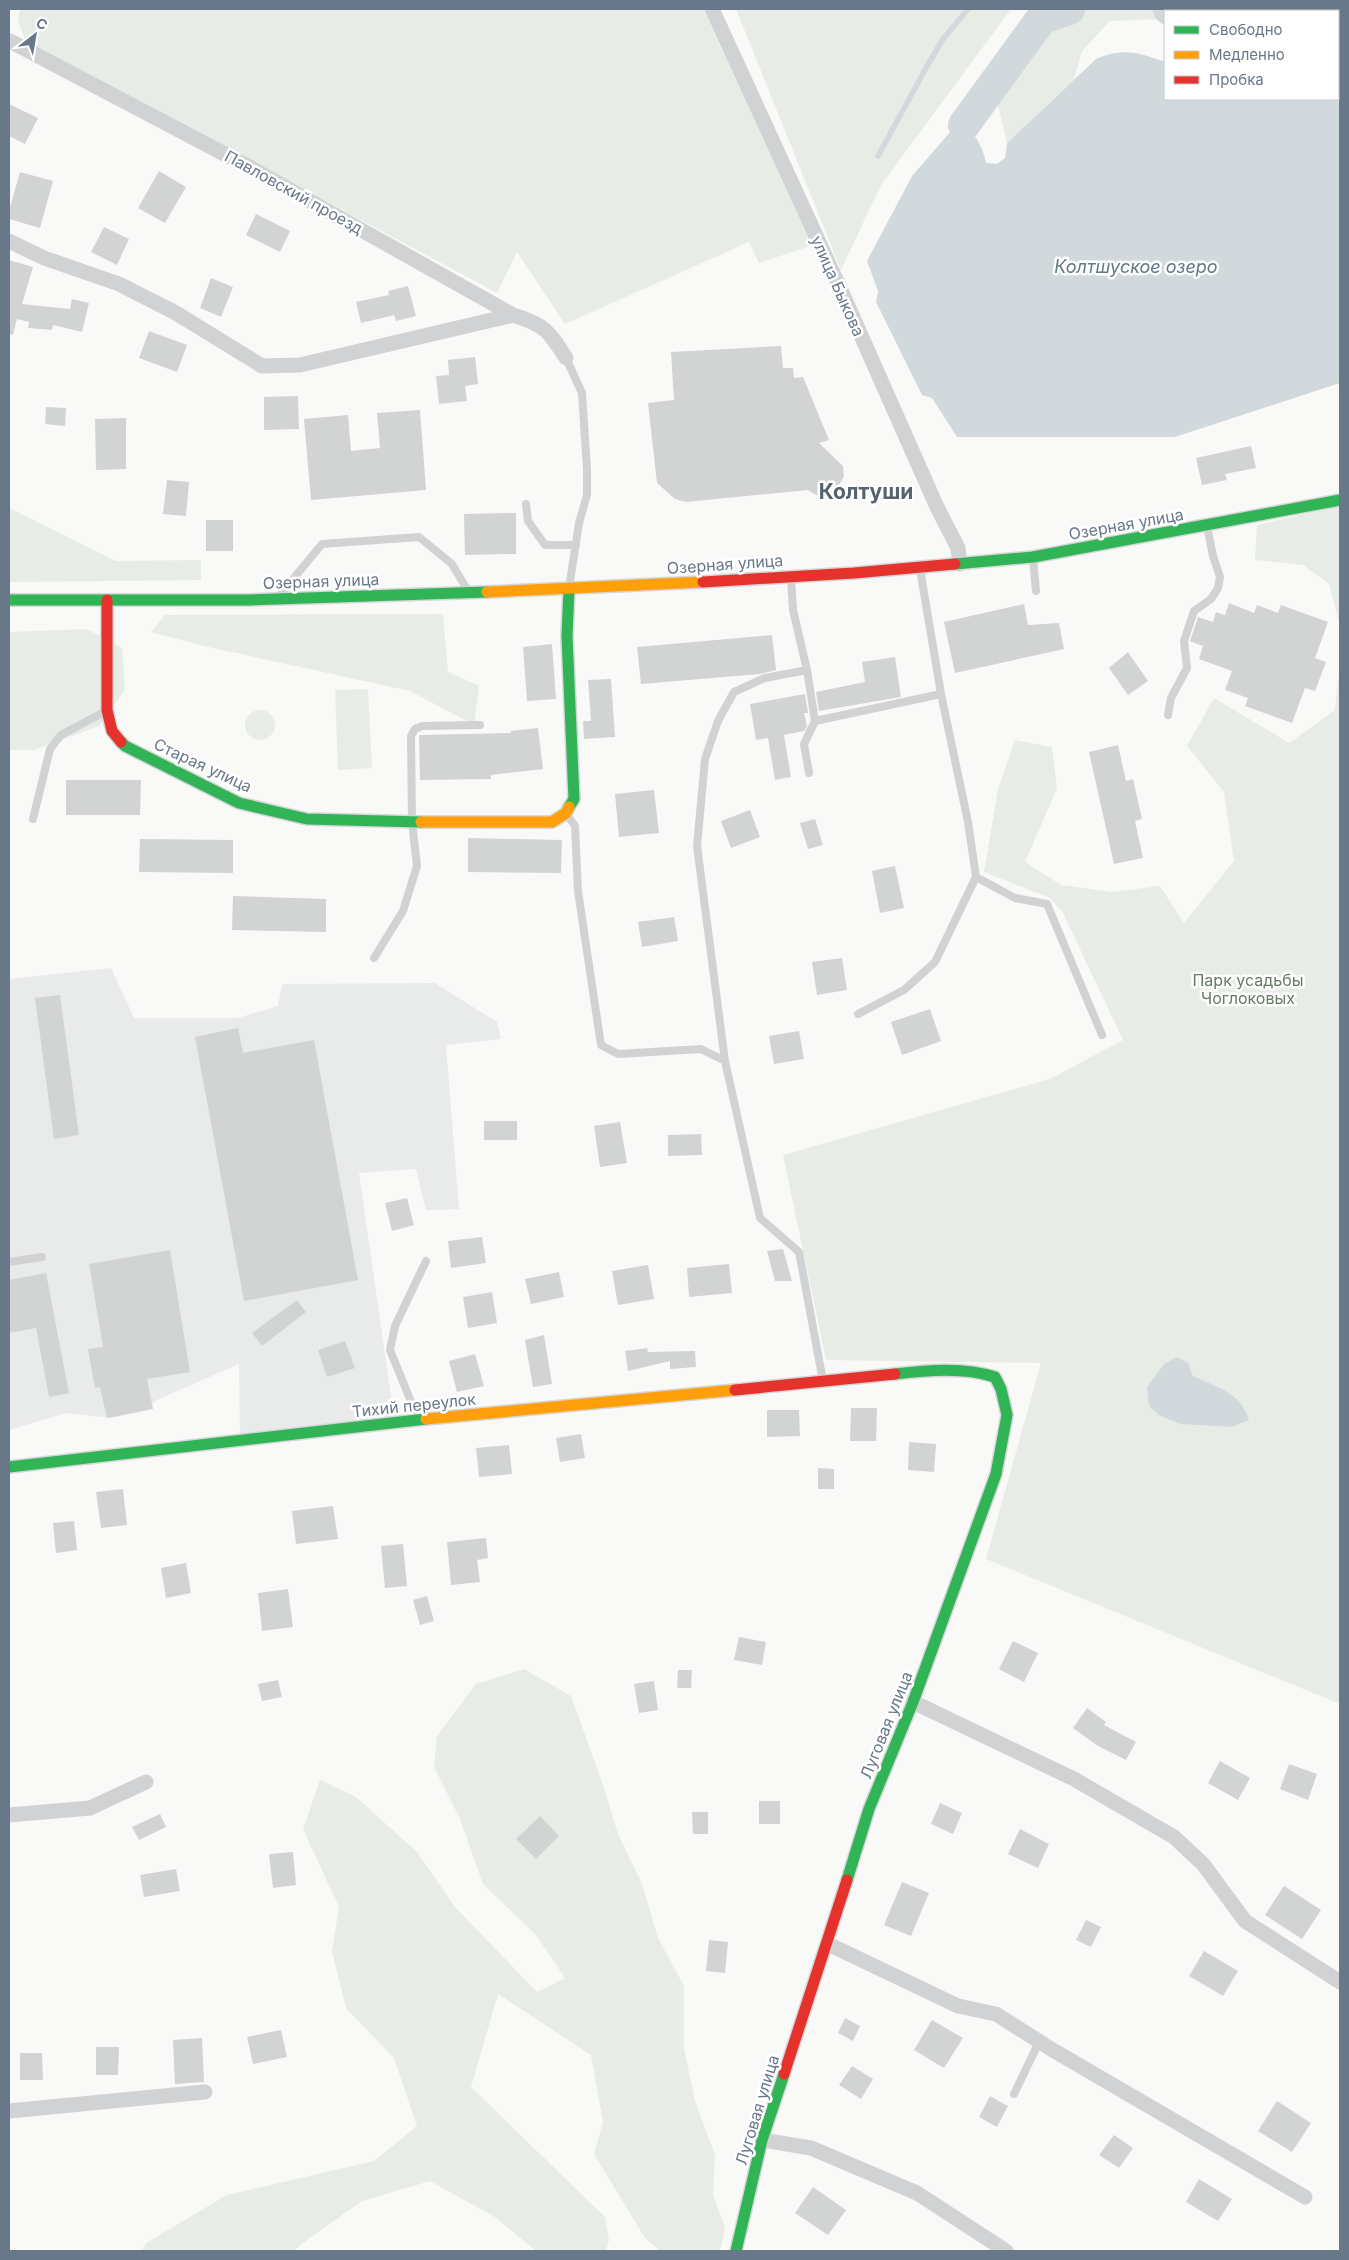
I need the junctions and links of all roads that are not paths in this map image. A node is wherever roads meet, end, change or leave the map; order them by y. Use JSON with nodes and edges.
{"nodes":[{"id":1,"x":712,"y":9,"type":"edge"},
{"id":2,"x":10,"y":41,"type":"dead end"},
{"id":3,"x":9,"y":241,"type":"edge"},
{"id":4,"x":513,"y":315,"type":"junction"},
{"id":5,"x":566,"y":358,"type":"joint"},
{"id":6,"x":1340,"y":500,"type":"edge"},
{"id":7,"x":526,"y":504,"type":"dead end"},
{"id":8,"x":1207,"y":526,"type":"junction"},
{"id":9,"x":576,"y":546,"type":"junction"},
{"id":10,"x":1033,"y":557,"type":"junction"},
{"id":11,"x":960,"y":564,"type":"junction"},
{"id":12,"x":920,"y":567,"type":"junction"},
{"id":13,"x":791,"y":576,"type":"junction"},
{"id":14,"x":569,"y":590,"type":"junction"},
{"id":15,"x":1036,"y":592,"type":"dead end"},
{"id":16,"x":469,"y":593,"type":"junction"},
{"id":17,"x":277,"y":599,"type":"junction"},
{"id":18,"x":9,"y":600,"type":"edge"},
{"id":19,"x":107,"y":600,"type":"junction"},
{"id":20,"x":807,"y":670,"type":"junction"},
{"id":21,"x":941,"y":694,"type":"junction"},
{"id":22,"x":107,"y":710,"type":"junction"},
{"id":23,"x":1168,"y":715,"type":"dead end"},
{"id":24,"x":815,"y":721,"type":"junction"},
{"id":25,"x":480,"y":725,"type":"dead end"},
{"id":26,"x":809,"y":773,"type":"dead end"},
{"id":27,"x":566,"y":813,"type":"junction"},
{"id":28,"x":33,"y":819,"type":"dead end"},
{"id":29,"x":412,"y":822,"type":"junction"},
{"id":30,"x":976,"y":877,"type":"junction"},
{"id":31,"x":374,"y":958,"type":"dead end"},
{"id":32,"x":858,"y":1014,"type":"dead end"},
{"id":33,"x":1102,"y":1034,"type":"dead end"},
{"id":34,"x":726,"y":1060,"type":"junction"},
{"id":35,"x":42,"y":1257,"type":"dead end"},
{"id":36,"x":426,"y":1261,"type":"dead end"},
{"id":37,"x":9,"y":1262,"type":"edge"},
{"id":38,"x":823,"y":1382,"type":"junction"},
{"id":39,"x":418,"y":1420,"type":"junction"},
{"id":40,"x":9,"y":1467,"type":"edge"},
{"id":41,"x":913,"y":1702,"type":"junction"},
{"id":42,"x":146,"y":1782,"type":"dead end"},
{"id":43,"x":9,"y":1815,"type":"edge"},
{"id":44,"x":828,"y":1944,"type":"junction"},
{"id":45,"x":1340,"y":1982,"type":"edge"},
{"id":46,"x":1040,"y":2042,"type":"junction"},
{"id":47,"x":205,"y":2092,"type":"dead end"},
{"id":48,"x":1014,"y":2094,"type":"dead end"},
{"id":49,"x":9,"y":2111,"type":"edge"},
{"id":50,"x":762,"y":2140,"type":"junction"},
{"id":51,"x":1305,"y":2197,"type":"dead end"},
{"id":52,"x":736,"y":2251,"type":"edge"},
{"id":53,"x":1006,"y":2251,"type":"edge"}],
"edges":[{"from":1,"to":11,"type":"street","name":"улица Быкова"},
{"from":2,"to":4,"type":"street","name":"Павловский проезд"},
{"from":3,"to":4,"type":"street"},
{"from":4,"to":5,"type":"street","name":"Павловский проезд"},
{"from":5,"to":9,"type":"lane"},
{"from":6,"to":8,"type":"street","name":"Озерная улица"},
{"from":7,"to":9,"type":"lane"},
{"from":8,"to":10,"type":"street","name":"Озерная улица"},
{"from":8,"to":23,"type":"lane"},
{"from":9,"to":14,"type":"lane"},
{"from":10,"to":11,"type":"street","name":"Озерная улица"},
{"from":10,"to":15,"type":"lane"},
{"from":11,"to":12,"type":"street","name":"Озерная улица"},
{"from":12,"to":13,"type":"street","name":"Озерная улица"},
{"from":12,"to":21,"type":"lane"},
{"from":13,"to":14,"type":"street","name":"Озерная улица"},
{"from":13,"to":20,"type":"lane"},
{"from":14,"to":16,"type":"street","name":"Озерная улица"},
{"from":14,"to":27,"type":"street"},
{"from":16,"to":17,"type":"street","name":"Озерная улица"},
{"from":16,"to":17,"type":"lane"},
{"from":17,"to":19,"type":"street","name":"Озерная улица"},
{"from":18,"to":19,"type":"street","name":"Озерная улица"},
{"from":19,"to":22,"type":"street","name":"Старая улица"},
{"from":20,"to":24,"type":"lane"},
{"from":20,"to":34,"type":"lane"},
{"from":21,"to":24,"type":"lane"},
{"from":21,"to":30,"type":"lane"},
{"from":22,"to":28,"type":"lane"},
{"from":22,"to":29,"type":"street","name":"Старая улица"},
{"from":24,"to":26,"type":"lane"},
{"from":25,"to":29,"type":"lane"},
{"from":27,"to":29,"type":"street","name":"Старая улица"},
{"from":27,"to":34,"type":"lane"},
{"from":29,"to":31,"type":"lane"},
{"from":30,"to":32,"type":"lane"},
{"from":30,"to":33,"type":"lane"},
{"from":34,"to":38,"type":"lane"},
{"from":35,"to":37,"type":"lane"},
{"from":36,"to":39,"type":"lane"},
{"from":38,"to":39,"type":"street","name":"Тихий переулок"},
{"from":38,"to":41,"type":"street","name":"Луговая улица"},
{"from":39,"to":40,"type":"street","name":"Тихий переулок"},
{"from":41,"to":44,"type":"street","name":"Луговая улица"},
{"from":41,"to":45,"type":"street"},
{"from":42,"to":43,"type":"street"},
{"from":44,"to":46,"type":"street"},
{"from":44,"to":50,"type":"street","name":"Луговая улица"},
{"from":46,"to":48,"type":"lane"},
{"from":46,"to":51,"type":"street"},
{"from":47,"to":49,"type":"street"},
{"from":50,"to":52,"type":"street","name":"Луговая улица"},
{"from":50,"to":53,"type":"street"}]}
